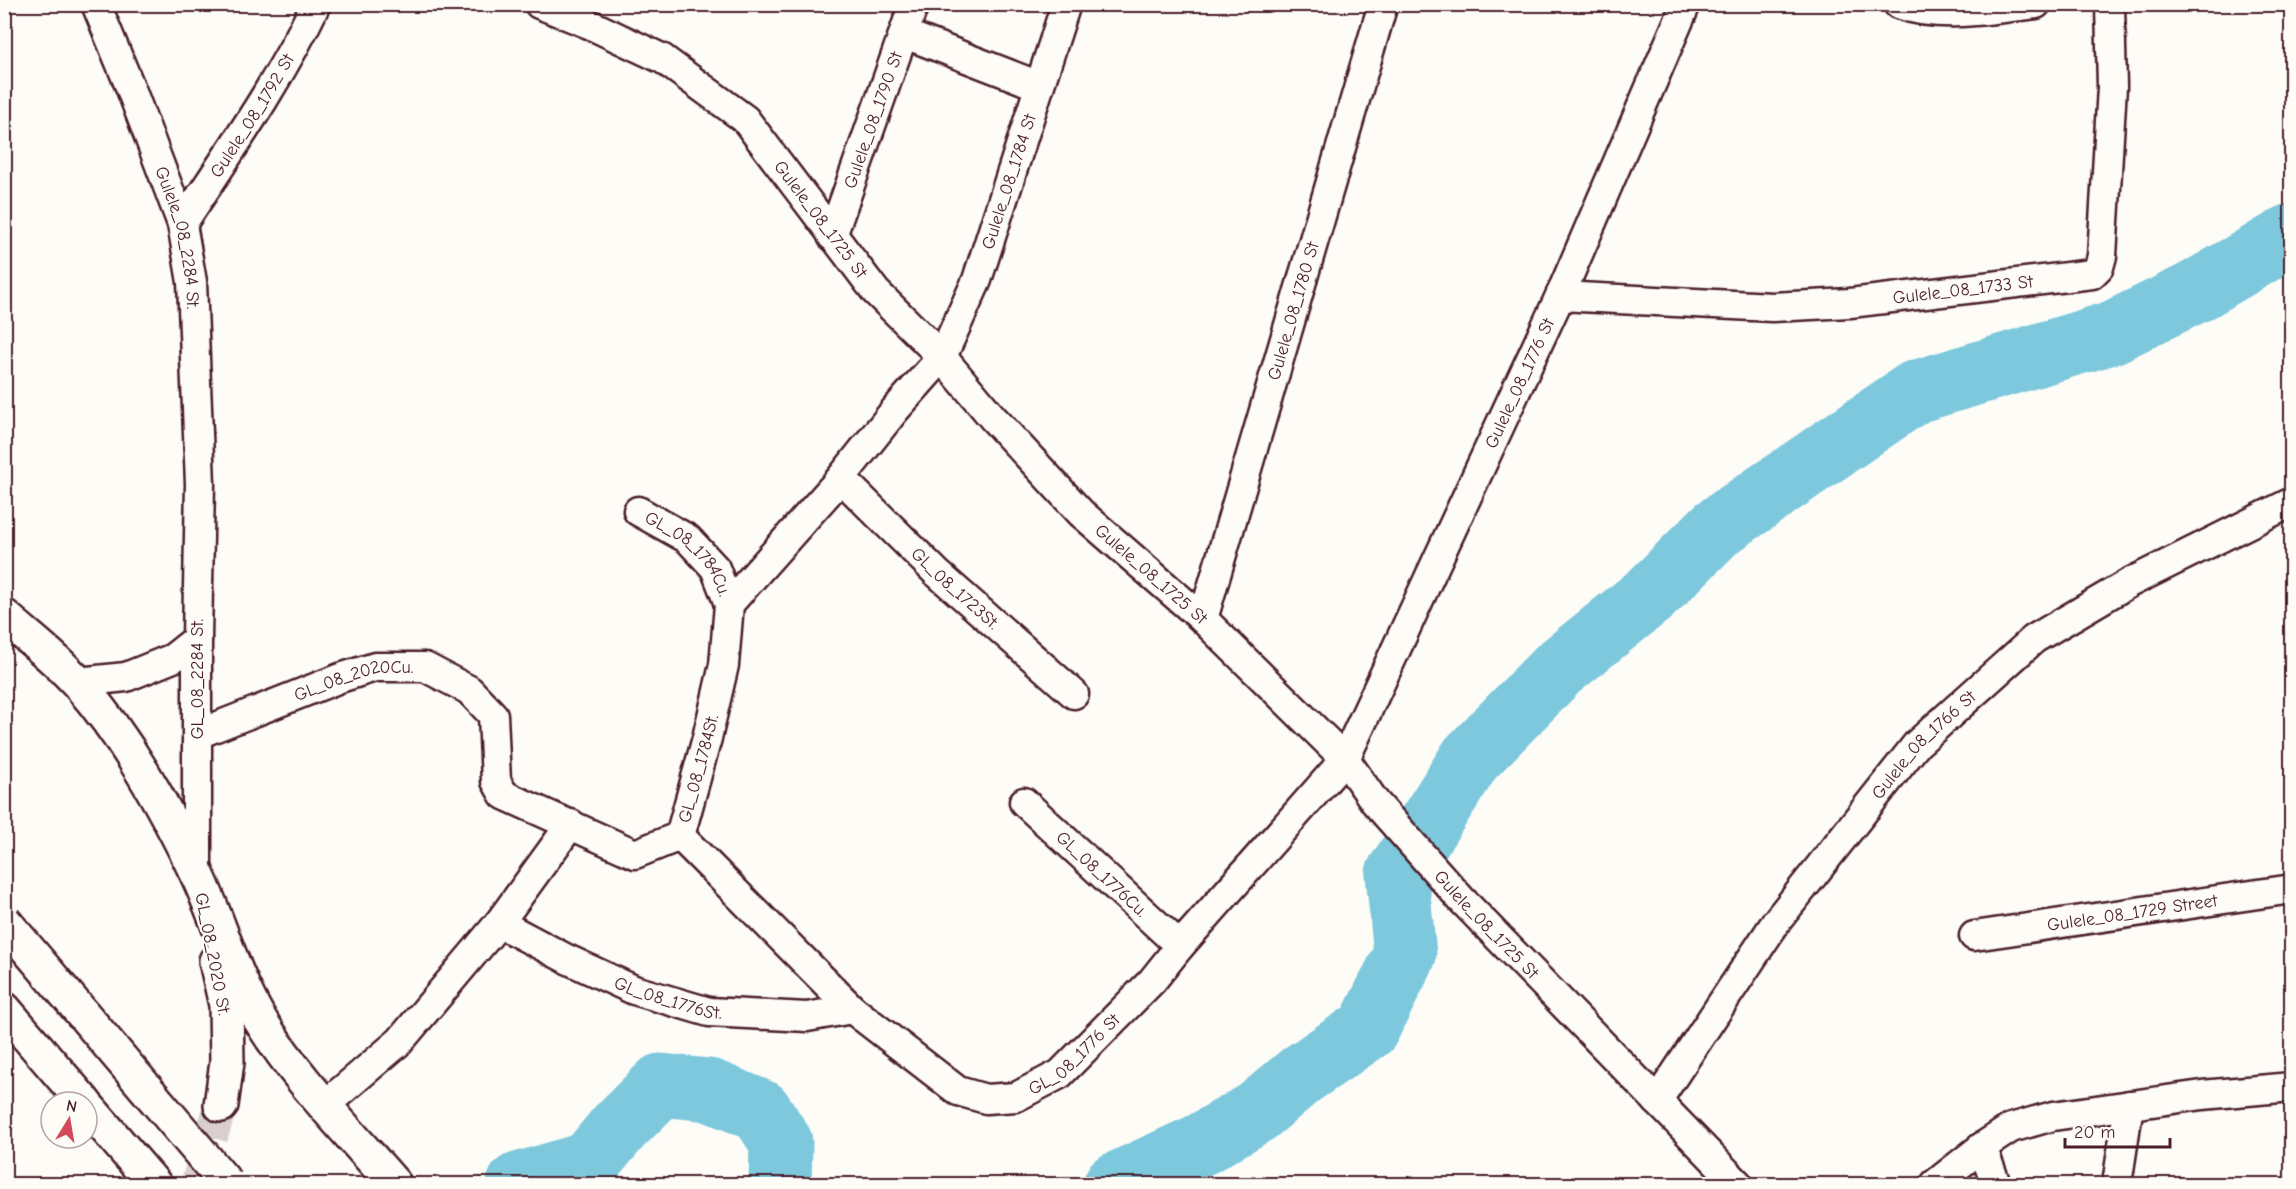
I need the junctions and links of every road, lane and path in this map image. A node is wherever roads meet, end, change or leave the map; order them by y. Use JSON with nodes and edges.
{"nodes":[{"id":1,"x":96,"y":4,"type":"edge"},
{"id":2,"x":316,"y":4,"type":"edge"},
{"id":3,"x":539,"y":4,"type":"edge"},
{"id":4,"x":914,"y":4,"type":"edge"},
{"id":5,"x":1066,"y":4,"type":"edge"},
{"id":6,"x":1383,"y":4,"type":"edge"},
{"id":7,"x":1686,"y":4,"type":"edge"},
{"id":8,"x":1898,"y":4,"type":"edge"},
{"id":9,"x":2036,"y":4,"type":"edge"},
{"id":10,"x":2110,"y":4,"type":"edge"},
{"id":11,"x":904,"y":34,"type":"junction"},
{"id":12,"x":1039,"y":86,"type":"junction"},
{"id":13,"x":182,"y":224,"type":"junction"},
{"id":14,"x":832,"y":236,"type":"junction"},
{"id":15,"x":1560,"y":296,"type":"junction"},
{"id":16,"x":942,"y":357,"type":"junction"},
{"id":17,"x":841,"y":478,"type":"junction"},
{"id":18,"x":200,"y":484,"type":"joint"},
{"id":19,"x":2292,"y":502,"type":"edge"},
{"id":20,"x":638,"y":511,"type":"dead end"},
{"id":21,"x":729,"y":604,"type":"junction"},
{"id":22,"x":4,"y":616,"type":"edge"},
{"id":23,"x":1203,"y":619,"type":"junction"},
{"id":24,"x":197,"y":639,"type":"junction"},
{"id":25,"x":78,"y":682,"type":"junction"},
{"id":26,"x":1074,"y":694,"type":"dead end"},
{"id":27,"x":198,"y":734,"type":"junction"},
{"id":28,"x":1345,"y":759,"type":"junction"},
{"id":29,"x":1024,"y":802,"type":"dead end"},
{"id":30,"x":571,"y":824,"type":"junction"},
{"id":31,"x":680,"y":836,"type":"junction"},
{"id":32,"x":197,"y":875,"type":"junction"},
{"id":33,"x":2292,"y":889,"type":"edge"},
{"id":34,"x":4,"y":921,"type":"edge"},
{"id":35,"x":499,"y":923,"type":"junction"},
{"id":36,"x":1974,"y":936,"type":"dead end"},
{"id":37,"x":1180,"y":946,"type":"junction"},
{"id":38,"x":4,"y":1009,"type":"edge"},
{"id":39,"x":852,"y":1009,"type":"junction"},
{"id":40,"x":278,"y":1048,"type":"junction"},
{"id":41,"x":227,"y":1062,"type":"junction"},
{"id":42,"x":2292,"y":1087,"type":"edge"},
{"id":43,"x":74,"y":1090,"type":"edge"},
{"id":44,"x":1657,"y":1101,"type":"junction"},
{"id":45,"x":221,"y":1105,"type":"tunnel mouth"},
{"id":46,"x":325,"y":1105,"type":"junction"},
{"id":47,"x":2129,"y":1105,"type":"junction"},
{"id":48,"x":99,"y":1120,"type":"edge"},
{"id":49,"x":1982,"y":1147,"type":"junction"},
{"id":50,"x":154,"y":1185,"type":"edge"},
{"id":51,"x":227,"y":1185,"type":"edge"},
{"id":52,"x":394,"y":1185,"type":"edge"},
{"id":53,"x":1738,"y":1185,"type":"edge"},
{"id":54,"x":1935,"y":1185,"type":"edge"},
{"id":55,"x":1996,"y":1185,"type":"edge"},
{"id":56,"x":2117,"y":1185,"type":"edge"}],
"edges":[{"from":1,"to":13,"type":"street","name":"Gulele_08_2284 St."},
{"from":2,"to":13,"type":"street","name":"Gulele_08_1792 St"},
{"from":3,"to":14,"type":"street","name":"Gulele_08_1725 St"},
{"from":4,"to":11,"type":"street","name":"Gulele_08_1790 St"},
{"from":5,"to":12,"type":"street","name":"Gulele_08_1784 St"},
{"from":6,"to":23,"type":"street","name":"Gulele_08_1780 St"},
{"from":7,"to":15,"type":"street","name":"Gulele_08_1776 St"},
{"from":8,"to":9,"type":"street"},
{"from":10,"to":15,"type":"street","name":"Gulele_08_1733 St"},
{"from":11,"to":12,"type":"street"},
{"from":11,"to":14,"type":"street","name":"Gulele_08_1790 St"},
{"from":12,"to":16,"type":"street","name":"Gulele_08_1784 St"},
{"from":13,"to":18,"type":"street","name":"Gulele_08_2284 St."},
{"from":14,"to":16,"type":"street","name":"Gulele_08_1725 St"},
{"from":15,"to":28,"type":"street","name":"Gulele_08_1776 St"},
{"from":16,"to":17,"type":"street"},
{"from":16,"to":23,"type":"street","name":"Gulele_08_1725 St"},
{"from":17,"to":21,"type":"street"},
{"from":17,"to":26,"type":"street","name":"GL_08_1723St."},
{"from":18,"to":24,"type":"street","name":"GL_08_2284 St."},
{"from":19,"to":44,"type":"street","name":"Gulele_08_1766 St"},
{"from":20,"to":21,"type":"street","name":"GL_08_1784Cu."},
{"from":21,"to":31,"type":"street","name":"GL_08_1784St."},
{"from":22,"to":25,"type":"main road"},
{"from":23,"to":28,"type":"street","name":"Gulele_08_1725 St"},
{"from":24,"to":25,"type":"street"},
{"from":24,"to":27,"type":"street","name":"GL_08_2284 St."},
{"from":25,"to":32,"type":"main road"},
{"from":27,"to":30,"type":"street","name":"GL_08_2020Cu."},
{"from":27,"to":32,"type":"street","name":"GL_08_2284 St."},
{"from":28,"to":37,"type":"street","name":"GL_08_1776 St"},
{"from":28,"to":44,"type":"street","name":"Gulele_08_1725 St"},
{"from":29,"to":37,"type":"street","name":"GL_08_1776Cu."},
{"from":30,"to":31,"type":"street","name":"GL_08_1784St."},
{"from":30,"to":35,"type":"street"},
{"from":31,"to":39,"type":"street","name":"GL_08_1776 St"},
{"from":32,"to":40,"type":"main road"},
{"from":32,"to":41,"type":"main road","name":"GL_08_2020 St."},
{"from":33,"to":36,"type":"street","name":"Gulele_08_1729 Street"},
{"from":34,"to":51,"type":"main road","bridge":true},
{"from":35,"to":39,"type":"street","name":"GL_08_1776St."},
{"from":35,"to":46,"type":"street"},
{"from":37,"to":39,"type":"street","name":"GL_08_1776 St"},
{"from":38,"to":43,"type":"main road"},
{"from":40,"to":41,"type":"main road"},
{"from":40,"to":46,"type":"main road"},
{"from":41,"to":45,"type":"main road","name":"GL_08_2020 St."},
{"from":42,"to":47,"type":"street"},
{"from":44,"to":53,"type":"street","name":"Gulele_08_1725 St"},
{"from":46,"to":52,"type":"main road"},
{"from":47,"to":49,"type":"street"},
{"from":47,"to":56,"type":"street"},
{"from":48,"to":50,"type":"main road"},
{"from":49,"to":54,"type":"street"},
{"from":49,"to":55,"type":"street"}]}
